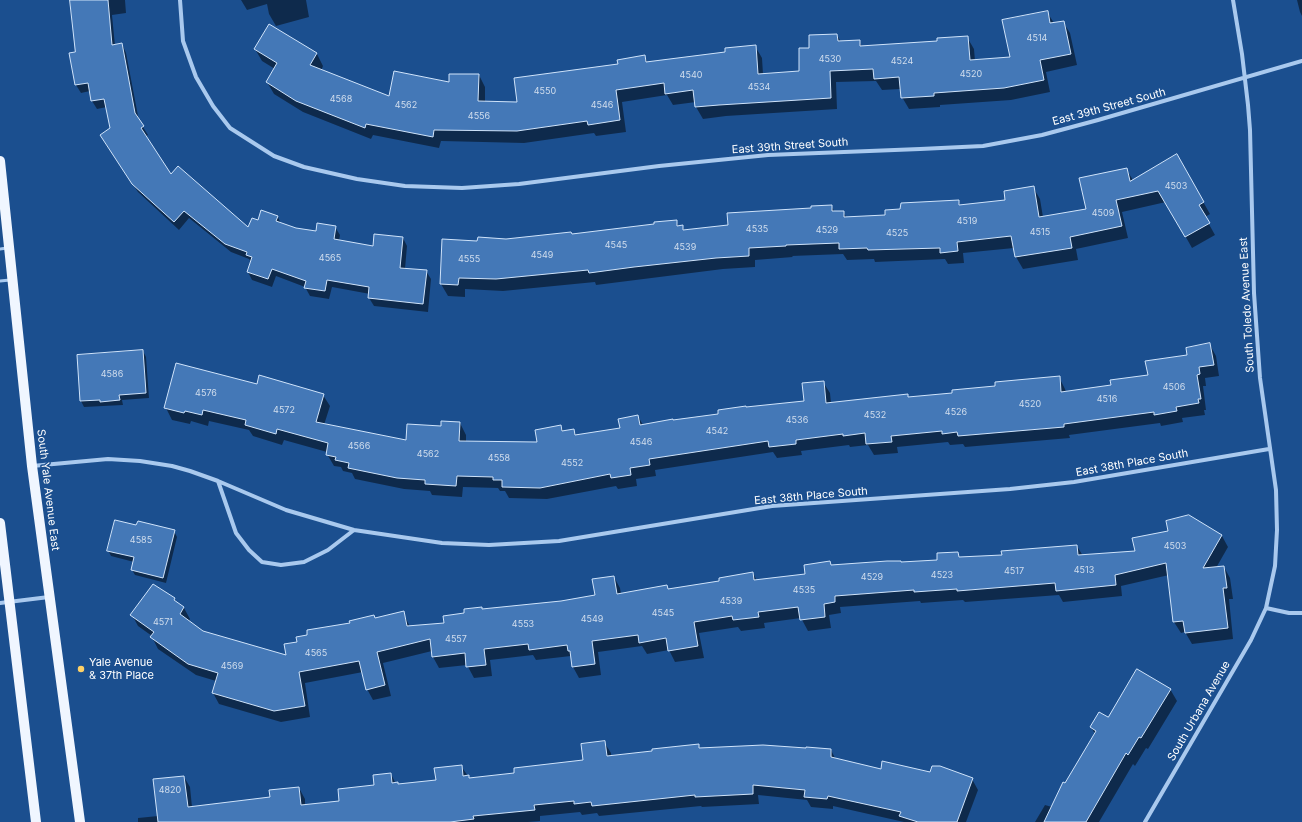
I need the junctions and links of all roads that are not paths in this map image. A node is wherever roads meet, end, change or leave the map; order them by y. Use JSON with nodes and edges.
{"nodes":[{"id":1,"x":180,"y":0,"type":"edge"},
{"id":2,"x":1233,"y":0,"type":"edge"},
{"id":3,"x":1302,"y":61,"type":"edge"},
{"id":4,"x":1245,"y":77,"type":"junction"},
{"id":5,"x":0,"y":161,"type":"edge"},
{"id":6,"x":4,"y":248,"type":"edge"},
{"id":7,"x":12,"y":280,"type":"junction"},
{"id":8,"x":0,"y":281,"type":"edge"},
{"id":9,"x":1269,"y":449,"type":"junction"},
{"id":10,"x":32,"y":466,"type":"junction"},
{"id":11,"x":218,"y":481,"type":"junction"},
{"id":12,"x":0,"y":523,"type":"edge"},
{"id":13,"x":354,"y":530,"type":"junction"},
{"id":14,"x":50,"y":596,"type":"junction"},
{"id":15,"x":5,"y":603,"type":"edge"},
{"id":16,"x":1266,"y":608,"type":"junction"},
{"id":17,"x":1302,"y":613,"type":"edge"},
{"id":18,"x":36,"y":822,"type":"edge"},
{"id":19,"x":80,"y":822,"type":"edge"},
{"id":20,"x":1145,"y":822,"type":"edge"}],
"edges":[{"from":1,"to":4,"type":"street","name":"East 39th Street South"},
{"from":2,"to":4,"type":"street","name":"South Toledo Avenue East"},
{"from":3,"to":4,"type":"street","name":"East 39th Street South"},
{"from":4,"to":9,"type":"street","name":"South Toledo Avenue East"},
{"from":5,"to":6,"type":"main road","name":"South Yale Avenue East"},
{"from":6,"to":7,"type":"main road","name":"South Yale Avenue East"},
{"from":7,"to":8,"type":"lane"},
{"from":7,"to":10,"type":"main road","name":"South Yale Avenue East"},
{"from":9,"to":13,"type":"street","name":"East 38th Place South"},
{"from":9,"to":16,"type":"street","name":"South Toledo Avenue East"},
{"from":10,"to":11,"type":"street","name":"East 38th Place South"},
{"from":10,"to":14,"type":"main road","name":"South Yale Avenue East"},
{"from":11,"to":13,"type":"street","name":"East 38th Place South"},
{"from":11,"to":13,"type":"street"},
{"from":12,"to":15,"type":"main road"},
{"from":14,"to":15,"type":"street"},
{"from":14,"to":19,"type":"main road","name":"South Yale Avenue East"},
{"from":15,"to":18,"type":"main road"},
{"from":16,"to":17,"type":"street"},
{"from":16,"to":20,"type":"street","name":"South Urbana Avenue"}]}
